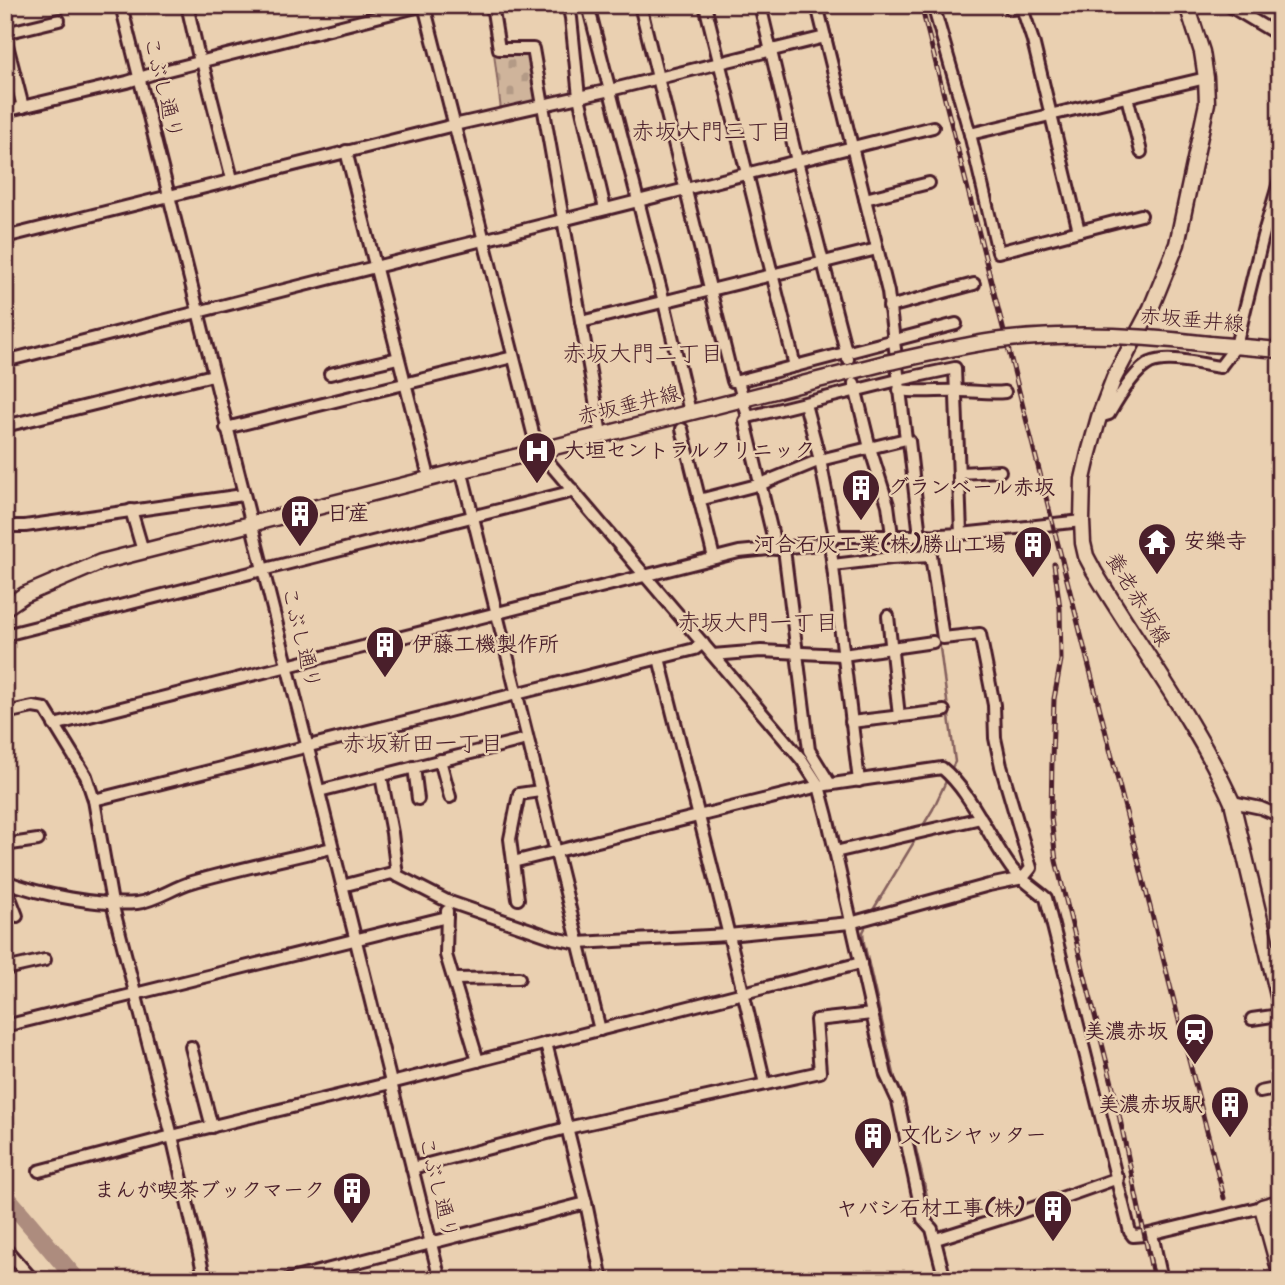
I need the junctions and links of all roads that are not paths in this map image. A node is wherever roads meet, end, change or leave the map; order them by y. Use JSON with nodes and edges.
{"nodes":[{"id":1,"x":121,"y":5,"type":"edge"},
{"id":2,"x":187,"y":5,"type":"edge"},
{"id":3,"x":424,"y":5,"type":"edge"},
{"id":4,"x":492,"y":5,"type":"edge"},
{"id":5,"x":568,"y":5,"type":"edge"},
{"id":6,"x":588,"y":5,"type":"edge"},
{"id":7,"x":640,"y":5,"type":"edge"},
{"id":8,"x":705,"y":5,"type":"edge"},
{"id":9,"x":760,"y":5,"type":"edge"},
{"id":10,"x":817,"y":5,"type":"edge"},
{"id":11,"x":933,"y":5,"type":"edge"},
{"id":12,"x":1010,"y":5,"type":"edge"},
{"id":13,"x":1187,"y":5,"type":"edge"},
{"id":14,"x":1227,"y":5,"type":"edge"},
{"id":15,"x":59,"y":20,"type":"dead end"},
{"id":16,"x":5,"y":35,"type":"edge"},
{"id":17,"x":1280,"y":36,"type":"edge"},
{"id":18,"x":825,"y":37,"type":"junction"},
{"id":19,"x":770,"y":50,"type":"junction"},
{"id":20,"x":201,"y":61,"type":"junction"},
{"id":21,"x":720,"y":62,"type":"junction"},
{"id":22,"x":139,"y":78,"type":"junction"},
{"id":23,"x":658,"y":78,"type":"junction"},
{"id":24,"x":1206,"y":78,"type":"junction"},
{"id":25,"x":610,"y":90,"type":"junction"},
{"id":26,"x":579,"y":97,"type":"junction"},
{"id":27,"x":1127,"y":97,"type":"junction"},
{"id":28,"x":543,"y":104,"type":"junction"},
{"id":29,"x":23,"y":107,"type":"junction"},
{"id":30,"x":5,"y":111,"type":"edge"},
{"id":31,"x":1051,"y":115,"type":"junction"},
{"id":32,"x":454,"y":125,"type":"junction"},
{"id":33,"x":933,"y":127,"type":"dead end"},
{"id":34,"x":970,"y":134,"type":"junction"},
{"id":35,"x":857,"y":146,"type":"junction"},
{"id":36,"x":346,"y":151,"type":"junction"},
{"id":37,"x":1141,"y":152,"type":"dead end"},
{"id":38,"x":797,"y":161,"type":"junction"},
{"id":39,"x":748,"y":173,"type":"junction"},
{"id":40,"x":232,"y":179,"type":"junction"},
{"id":41,"x":929,"y":183,"type":"dead end"},
{"id":42,"x":1279,"y":185,"type":"edge"},
{"id":43,"x":685,"y":188,"type":"junction"},
{"id":44,"x":169,"y":195,"type":"junction"},
{"id":45,"x":865,"y":199,"type":"junction"},
{"id":46,"x":637,"y":200,"type":"junction"},
{"id":47,"x":605,"y":209,"type":"junction"},
{"id":48,"x":1141,"y":215,"type":"dead end"},
{"id":49,"x":563,"y":220,"type":"junction"},
{"id":50,"x":1079,"y":231,"type":"junction"},
{"id":51,"x":5,"y":237,"type":"edge"},
{"id":52,"x":483,"y":241,"type":"junction"},
{"id":53,"x":877,"y":248,"type":"junction"},
{"id":54,"x":823,"y":261,"type":"junction"},
{"id":55,"x":377,"y":268,"type":"junction"},
{"id":56,"x":772,"y":274,"type":"junction"},
{"id":57,"x":974,"y":284,"type":"dead end"},
{"id":58,"x":712,"y":289,"type":"junction"},
{"id":59,"x":664,"y":302,"type":"junction"},
{"id":60,"x":893,"y":306,"type":"junction"},
{"id":61,"x":198,"y":312,"type":"junction"},
{"id":62,"x":581,"y":323,"type":"junction"},
{"id":63,"x":956,"y":324,"type":"dead end"},
{"id":64,"x":897,"y":339,"type":"junction"},
{"id":65,"x":1236,"y":346,"type":"junction"},
{"id":66,"x":1280,"y":350,"type":"edge"},
{"id":67,"x":847,"y":356,"type":"junction"},
{"id":68,"x":513,"y":357,"type":"junction"},
{"id":69,"x":398,"y":358,"type":"junction"},
{"id":70,"x":5,"y":361,"type":"edge"},
{"id":71,"x":795,"y":366,"type":"junction"},
{"id":72,"x":331,"y":374,"type":"dead end"},
{"id":73,"x":213,"y":375,"type":"junction"},
{"id":74,"x":738,"y":381,"type":"junction"},
{"id":75,"x":405,"y":384,"type":"junction"},
{"id":76,"x":903,"y":385,"type":"junction"},
{"id":77,"x":855,"y":387,"type":"junction"},
{"id":78,"x":956,"y":391,"type":"junction"},
{"id":79,"x":1005,"y":393,"type":"dead end"},
{"id":80,"x":742,"y":399,"type":"junction"},
{"id":81,"x":805,"y":404,"type":"junction"},
{"id":82,"x":690,"y":412,"type":"junction"},
{"id":83,"x":748,"y":417,"type":"junction"},
{"id":84,"x":1099,"y":417,"type":"junction"},
{"id":85,"x":5,"y":426,"type":"edge"},
{"id":86,"x":226,"y":428,"type":"junction"},
{"id":87,"x":682,"y":429,"type":"dead end"},
{"id":88,"x":601,"y":435,"type":"junction"},
{"id":89,"x":906,"y":439,"type":"junction"},
{"id":90,"x":870,"y":448,"type":"junction"},
{"id":91,"x":540,"y":449,"type":"junction"},
{"id":92,"x":820,"y":460,"type":"junction"},
{"id":93,"x":461,"y":469,"type":"junction"},
{"id":94,"x":1000,"y":471,"type":"dead end"},
{"id":95,"x":959,"y":473,"type":"junction"},
{"id":96,"x":429,"y":477,"type":"junction"},
{"id":97,"x":761,"y":484,"type":"junction"},
{"id":98,"x":572,"y":489,"type":"junction"},
{"id":99,"x":243,"y":495,"type":"junction"},
{"id":100,"x":699,"y":500,"type":"junction"},
{"id":101,"x":131,"y":510,"type":"junction"},
{"id":102,"x":472,"y":518,"type":"junction"},
{"id":103,"x":1082,"y":521,"type":"junction"},
{"id":104,"x":250,"y":523,"type":"junction"},
{"id":105,"x":5,"y":526,"type":"edge"},
{"id":106,"x":961,"y":534,"type":"junction"},
{"id":107,"x":892,"y":535,"type":"junction"},
{"id":108,"x":924,"y":535,"type":"junction"},
{"id":109,"x":833,"y":539,"type":"junction"},
{"id":110,"x":780,"y":549,"type":"junction"},
{"id":111,"x":143,"y":551,"type":"junction"},
{"id":112,"x":928,"y":556,"type":"junction"},
{"id":113,"x":714,"y":558,"type":"junction"},
{"id":114,"x":833,"y":565,"type":"junction"},
{"id":115,"x":262,"y":570,"type":"junction"},
{"id":116,"x":646,"y":576,"type":"junction"},
{"id":117,"x":5,"y":608,"type":"edge"},
{"id":118,"x":496,"y":614,"type":"junction"},
{"id":119,"x":888,"y":616,"type":"dead end"},
{"id":120,"x":5,"y":635,"type":"edge"},
{"id":121,"x":933,"y":642,"type":"dead end"},
{"id":122,"x":703,"y":643,"type":"junction"},
{"id":123,"x":892,"y":648,"type":"junction"},
{"id":124,"x":797,"y":653,"type":"junction"},
{"id":125,"x":713,"y":655,"type":"junction"},
{"id":126,"x":843,"y":655,"type":"junction"},
{"id":127,"x":659,"y":658,"type":"junction"},
{"id":128,"x":287,"y":666,"type":"junction"},
{"id":129,"x":516,"y":694,"type":"junction"},
{"id":130,"x":944,"y":711,"type":"dead end"},
{"id":131,"x":5,"y":713,"type":"edge"},
{"id":132,"x":899,"y":716,"type":"junction"},
{"id":133,"x":851,"y":722,"type":"junction"},
{"id":134,"x":54,"y":725,"type":"junction"},
{"id":135,"x":527,"y":739,"type":"junction"},
{"id":136,"x":307,"y":746,"type":"junction"},
{"id":137,"x":440,"y":760,"type":"junction"},
{"id":138,"x":414,"y":767,"type":"junction"},
{"id":139,"x":381,"y":776,"type":"junction"},
{"id":140,"x":859,"y":781,"type":"junction"},
{"id":141,"x":825,"y":785,"type":"junction"},
{"id":142,"x":319,"y":791,"type":"junction"},
{"id":143,"x":540,"y":792,"type":"junction"},
{"id":144,"x":450,"y":797,"type":"dead end"},
{"id":145,"x":418,"y":799,"type":"dead end"},
{"id":146,"x":94,"y":800,"type":"junction"},
{"id":147,"x":1232,"y":802,"type":"junction"},
{"id":148,"x":698,"y":816,"type":"junction"},
{"id":149,"x":1280,"y":816,"type":"edge"},
{"id":150,"x":981,"y":818,"type":"junction"},
{"id":151,"x":38,"y":840,"type":"dead end"},
{"id":152,"x":5,"y":843,"type":"edge"},
{"id":153,"x":332,"y":848,"type":"junction"},
{"id":154,"x":555,"y":851,"type":"junction"},
{"id":155,"x":835,"y":852,"type":"junction"},
{"id":156,"x":513,"y":862,"type":"junction"},
{"id":157,"x":397,"y":876,"type":"junction"},
{"id":158,"x":1023,"y":878,"type":"junction"},
{"id":159,"x":5,"y":883,"type":"edge"},
{"id":160,"x":342,"y":886,"type":"junction"},
{"id":161,"x":518,"y":899,"type":"dead end"},
{"id":162,"x":447,"y":901,"type":"junction"},
{"id":163,"x":112,"y":903,"type":"junction"},
{"id":164,"x":17,"y":916,"type":"dead end"},
{"id":165,"x":447,"y":917,"type":"junction"},
{"id":166,"x":850,"y":923,"type":"junction"},
{"id":167,"x":728,"y":935,"type":"junction"},
{"id":168,"x":355,"y":939,"type":"junction"},
{"id":169,"x":578,"y":943,"type":"junction"},
{"id":170,"x":45,"y":960,"type":"dead end"},
{"id":171,"x":861,"y":963,"type":"junction"},
{"id":172,"x":5,"y":969,"type":"edge"},
{"id":173,"x":519,"y":978,"type":"dead end"},
{"id":174,"x":453,"y":979,"type":"junction"},
{"id":175,"x":744,"y":993,"type":"junction"},
{"id":176,"x":134,"y":994,"type":"junction"},
{"id":177,"x":1279,"y":1000,"type":"edge"},
{"id":178,"x":872,"y":1014,"type":"junction"},
{"id":179,"x":1280,"y":1015,"type":"edge"},
{"id":180,"x":1252,"y":1019,"type":"dead end"},
{"id":181,"x":5,"y":1026,"type":"edge"},
{"id":182,"x":600,"y":1030,"type":"junction"},
{"id":183,"x":546,"y":1043,"type":"junction"},
{"id":184,"x":191,"y":1047,"type":"dead end"},
{"id":185,"x":478,"y":1061,"type":"junction"},
{"id":186,"x":391,"y":1083,"type":"junction"},
{"id":187,"x":765,"y":1084,"type":"junction"},
{"id":188,"x":1280,"y":1088,"type":"edge"},
{"id":189,"x":1259,"y":1092,"type":"dead end"},
{"id":190,"x":212,"y":1126,"type":"junction"},
{"id":191,"x":567,"y":1128,"type":"junction"},
{"id":192,"x":172,"y":1136,"type":"junction"},
{"id":193,"x":412,"y":1168,"type":"junction"},
{"id":194,"x":39,"y":1171,"type":"dead end"},
{"id":195,"x":1118,"y":1178,"type":"junction"},
{"id":196,"x":1280,"y":1202,"type":"edge"},
{"id":197,"x":586,"y":1203,"type":"junction"},
{"id":198,"x":1262,"y":1207,"type":"junction"},
{"id":199,"x":1152,"y":1234,"type":"junction"},
{"id":200,"x":936,"y":1239,"type":"junction"},
{"id":201,"x":431,"y":1243,"type":"junction"},
{"id":202,"x":5,"y":1248,"type":"edge"},
{"id":203,"x":1280,"y":1273,"type":"edge"},
{"id":204,"x":33,"y":1280,"type":"edge"},
{"id":205,"x":205,"y":1280,"type":"edge"},
{"id":206,"x":287,"y":1280,"type":"edge"},
{"id":207,"x":440,"y":1280,"type":"edge"},
{"id":208,"x":602,"y":1280,"type":"edge"},
{"id":209,"x":945,"y":1280,"type":"edge"},
{"id":210,"x":1162,"y":1280,"type":"edge"}],
"edges":[{"from":1,"to":22,"type":"street","name":"こぶし通り"},
{"from":2,"to":20,"type":"street"},
{"from":3,"to":20,"type":"street"},
{"from":3,"to":32,"type":"street"},
{"from":4,"to":28,"type":"street"},
{"from":5,"to":26,"type":"street"},
{"from":6,"to":25,"type":"street"},
{"from":7,"to":23,"type":"street"},
{"from":8,"to":21,"type":"street"},
{"from":9,"to":19,"type":"street"},
{"from":10,"to":18,"type":"street"},
{"from":11,"to":34,"type":"street"},
{"from":12,"to":31,"type":"street"},
{"from":13,"to":24,"type":"main road","name":"養老赤坂線"},
{"from":14,"to":17,"type":"street"},
{"from":15,"to":16,"type":"street"},
{"from":16,"to":29,"type":"street"},
{"from":18,"to":19,"type":"street"},
{"from":18,"to":35,"type":"street"},
{"from":19,"to":21,"type":"street"},
{"from":19,"to":38,"type":"street"},
{"from":20,"to":22,"type":"street"},
{"from":20,"to":40,"type":"street"},
{"from":21,"to":23,"type":"street"},
{"from":21,"to":39,"type":"street"},
{"from":22,"to":29,"type":"street"},
{"from":22,"to":44,"type":"street","name":"こぶし通り"},
{"from":23,"to":25,"type":"street"},
{"from":23,"to":43,"type":"street"},
{"from":24,"to":27,"type":"street"},
{"from":24,"to":84,"type":"main road","name":"養老赤坂線"},
{"from":25,"to":26,"type":"street"},
{"from":25,"to":46,"type":"street"},
{"from":26,"to":28,"type":"street"},
{"from":26,"to":47,"type":"street"},
{"from":27,"to":31,"type":"street"},
{"from":27,"to":37,"type":"street"},
{"from":28,"to":32,"type":"street"},
{"from":28,"to":49,"type":"street"},
{"from":29,"to":30,"type":"street"},
{"from":31,"to":34,"type":"street"},
{"from":31,"to":50,"type":"street"},
{"from":32,"to":36,"type":"street"},
{"from":32,"to":52,"type":"street"},
{"from":33,"to":35,"type":"street"},
{"from":34,"to":50,"type":"street"},
{"from":35,"to":38,"type":"street"},
{"from":35,"to":45,"type":"street"},
{"from":36,"to":40,"type":"street"},
{"from":36,"to":55,"type":"street"},
{"from":38,"to":39,"type":"street"},
{"from":38,"to":54,"type":"street"},
{"from":39,"to":43,"type":"street"},
{"from":39,"to":56,"type":"street"},
{"from":40,"to":44,"type":"street"},
{"from":41,"to":45,"type":"street"},
{"from":42,"to":65,"type":"street"},
{"from":43,"to":46,"type":"street"},
{"from":43,"to":58,"type":"street"},
{"from":44,"to":51,"type":"street"},
{"from":44,"to":61,"type":"street","name":"こぶし通り"},
{"from":45,"to":53,"type":"street"},
{"from":46,"to":47,"type":"street"},
{"from":46,"to":59,"type":"street"},
{"from":47,"to":49,"type":"street"},
{"from":48,"to":50,"type":"street"},
{"from":49,"to":52,"type":"street"},
{"from":49,"to":62,"type":"street"},
{"from":52,"to":55,"type":"street"},
{"from":52,"to":68,"type":"street"},
{"from":53,"to":54,"type":"street"},
{"from":53,"to":60,"type":"street"},
{"from":54,"to":56,"type":"street"},
{"from":54,"to":67,"type":"street"},
{"from":55,"to":61,"type":"street"},
{"from":55,"to":69,"type":"street"},
{"from":56,"to":58,"type":"street"},
{"from":56,"to":71,"type":"street"},
{"from":57,"to":60,"type":"street"},
{"from":58,"to":59,"type":"street"},
{"from":58,"to":74,"type":"street"},
{"from":59,"to":62,"type":"street"},
{"from":59,"to":82,"type":"street"},
{"from":60,"to":64,"type":"street"},
{"from":61,"to":70,"type":"street"},
{"from":61,"to":73,"type":"street","name":"こぶし通り"},
{"from":62,"to":88,"type":"street"},
{"from":63,"to":64,"type":"street"},
{"from":64,"to":67,"type":"street"},
{"from":64,"to":76,"type":"street"},
{"from":65,"to":66,"type":"main road","name":"赤坂垂井線"},
{"from":65,"to":80,"type":"main road","name":"赤坂垂井線","bridge":true},
{"from":65,"to":84,"type":"street"},
{"from":67,"to":71,"type":"street"},
{"from":68,"to":75,"type":"street"},
{"from":68,"to":91,"type":"street"},
{"from":69,"to":72,"type":"street"},
{"from":69,"to":75,"type":"street"},
{"from":71,"to":74,"type":"street"},
{"from":73,"to":85,"type":"street"},
{"from":73,"to":86,"type":"street","name":"こぶし通り"},
{"from":74,"to":80,"type":"street"},
{"from":75,"to":86,"type":"street"},
{"from":75,"to":96,"type":"street"},
{"from":76,"to":77,"type":"street"},
{"from":76,"to":78,"type":"street"},
{"from":76,"to":78,"type":"street"},
{"from":76,"to":89,"type":"street"},
{"from":77,"to":81,"type":"street"},
{"from":77,"to":90,"type":"street"},
{"from":78,"to":79,"type":"street"},
{"from":78,"to":95,"type":"street"},
{"from":80,"to":82,"type":"main road","name":"赤坂垂井線"},
{"from":80,"to":83,"type":"street"},
{"from":81,"to":83,"type":"street"},
{"from":81,"to":92,"type":"street"},
{"from":82,"to":88,"type":"main road","name":"赤坂垂井線"},
{"from":83,"to":97,"type":"street"},
{"from":84,"to":103,"type":"main road","name":"養老赤坂線"},
{"from":86,"to":99,"type":"street","name":"こぶし通り"},
{"from":87,"to":100,"type":"street"},
{"from":88,"to":91,"type":"main road","name":"赤坂垂井線"},
{"from":89,"to":90,"type":"street"},
{"from":89,"to":108,"type":"street"},
{"from":90,"to":92,"type":"street"},
{"from":90,"to":107,"type":"street"},
{"from":91,"to":93,"type":"main road","name":"赤坂垂井線"},
{"from":91,"to":98,"type":"street"},
{"from":92,"to":97,"type":"street"},
{"from":92,"to":109,"type":"street"},
{"from":93,"to":96,"type":"main road","name":"赤坂垂井線"},
{"from":93,"to":102,"type":"street"},
{"from":94,"to":95,"type":"street"},
{"from":95,"to":106,"type":"street"},
{"from":96,"to":104,"type":"main road","name":"赤坂垂井線"},
{"from":97,"to":100,"type":"street"},
{"from":97,"to":110,"type":"street"},
{"from":98,"to":102,"type":"street"},
{"from":98,"to":116,"type":"street"},
{"from":99,"to":101,"type":"street"},
{"from":99,"to":104,"type":"street","name":"こぶし通り"},
{"from":100,"to":113,"type":"street"},
{"from":101,"to":105,"type":"street"},
{"from":101,"to":111,"type":"street"},
{"from":102,"to":115,"type":"street"},
{"from":102,"to":118,"type":"street"},
{"from":103,"to":106,"type":"street"},
{"from":103,"to":147,"type":"main road","name":"養老赤坂線"},
{"from":104,"to":111,"type":"main road","name":"赤坂垂井線"},
{"from":104,"to":115,"type":"street","name":"こぶし通り"},
{"from":106,"to":108,"type":"street"},
{"from":107,"to":108,"type":"street"},
{"from":107,"to":109,"type":"street"},
{"from":108,"to":112,"type":"street"},
{"from":109,"to":110,"type":"street"},
{"from":109,"to":114,"type":"street"},
{"from":110,"to":113,"type":"street"},
{"from":110,"to":124,"type":"street"},
{"from":111,"to":117,"type":"main road","name":"赤坂垂井線"},
{"from":112,"to":114,"type":"street"},
{"from":112,"to":158,"type":"street"},
{"from":113,"to":116,"type":"street"},
{"from":114,"to":126,"type":"street"},
{"from":115,"to":120,"type":"street"},
{"from":115,"to":128,"type":"street","name":"こぶし通り"},
{"from":116,"to":118,"type":"street"},
{"from":116,"to":122,"type":"street"},
{"from":118,"to":128,"type":"street"},
{"from":118,"to":129,"type":"street"},
{"from":119,"to":123,"type":"street"},
{"from":121,"to":123,"type":"street"},
{"from":122,"to":125,"type":"street"},
{"from":122,"to":127,"type":"street"},
{"from":123,"to":126,"type":"street"},
{"from":123,"to":132,"type":"street"},
{"from":124,"to":125,"type":"street"},
{"from":124,"to":126,"type":"street"},
{"from":124,"to":141,"type":"street"},
{"from":125,"to":141,"type":"street"},
{"from":126,"to":133,"type":"street"},
{"from":127,"to":129,"type":"street"},
{"from":127,"to":148,"type":"street"},
{"from":128,"to":134,"type":"street"},
{"from":128,"to":136,"type":"street","name":"こぶし通り"},
{"from":129,"to":135,"type":"street"},
{"from":129,"to":136,"type":"street"},
{"from":130,"to":132,"type":"street"},
{"from":131,"to":134,"type":"street"},
{"from":132,"to":133,"type":"street"},
{"from":133,"to":140,"type":"street"},
{"from":134,"to":146,"type":"street"},
{"from":135,"to":137,"type":"street"},
{"from":135,"to":143,"type":"street"},
{"from":136,"to":142,"type":"street","name":"こぶし通り"},
{"from":136,"to":146,"type":"street"},
{"from":137,"to":138,"type":"street"},
{"from":137,"to":144,"type":"street"},
{"from":138,"to":139,"type":"street"},
{"from":138,"to":145,"type":"street"},
{"from":139,"to":142,"type":"street"},
{"from":139,"to":157,"type":"street"},
{"from":140,"to":141,"type":"street"},
{"from":140,"to":150,"type":"street"},
{"from":141,"to":148,"type":"street"},
{"from":141,"to":155,"type":"street"},
{"from":142,"to":153,"type":"street","name":"こぶし通り"},
{"from":143,"to":154,"type":"street"},
{"from":143,"to":156,"type":"street"},
{"from":146,"to":163,"type":"street"},
{"from":147,"to":149,"type":"street"},
{"from":147,"to":177,"type":"main road","name":"養老赤坂線"},
{"from":148,"to":154,"type":"street"},
{"from":148,"to":167,"type":"street"},
{"from":150,"to":155,"type":"street"},
{"from":150,"to":158,"type":"street"},
{"from":151,"to":152,"type":"street"},
{"from":153,"to":160,"type":"street","name":"こぶし通り"},
{"from":153,"to":163,"type":"street"},
{"from":154,"to":156,"type":"street"},
{"from":154,"to":169,"type":"street"},
{"from":155,"to":166,"type":"street"},
{"from":156,"to":161,"type":"street"},
{"from":157,"to":160,"type":"street"},
{"from":157,"to":162,"type":"street"},
{"from":158,"to":166,"type":"street"},
{"from":158,"to":195,"type":"street"},
{"from":159,"to":163,"type":"street"},
{"from":159,"to":164,"type":"street"},
{"from":160,"to":168,"type":"street","name":"こぶし通り"},
{"from":162,"to":165,"type":"street"},
{"from":162,"to":169,"type":"street"},
{"from":163,"to":176,"type":"street"},
{"from":165,"to":168,"type":"street"},
{"from":165,"to":174,"type":"street"},
{"from":166,"to":167,"type":"street"},
{"from":166,"to":171,"type":"street"},
{"from":167,"to":169,"type":"street"},
{"from":167,"to":175,"type":"street"},
{"from":168,"to":176,"type":"street"},
{"from":168,"to":186,"type":"street","name":"こぶし通り"},
{"from":169,"to":182,"type":"street"},
{"from":170,"to":172,"type":"street"},
{"from":171,"to":175,"type":"street"},
{"from":171,"to":178,"type":"street"},
{"from":173,"to":174,"type":"street"},
{"from":174,"to":185,"type":"street"},
{"from":175,"to":182,"type":"street"},
{"from":175,"to":187,"type":"street"},
{"from":176,"to":181,"type":"street"},
{"from":176,"to":192,"type":"street"},
{"from":178,"to":187,"type":"street"},
{"from":178,"to":200,"type":"street"},
{"from":179,"to":180,"type":"street"},
{"from":182,"to":183,"type":"street"},
{"from":183,"to":185,"type":"street"},
{"from":183,"to":191,"type":"street"},
{"from":184,"to":190,"type":"street"},
{"from":185,"to":186,"type":"street"},
{"from":186,"to":190,"type":"street"},
{"from":186,"to":193,"type":"street","name":"こぶし通り"},
{"from":187,"to":191,"type":"street"},
{"from":188,"to":189,"type":"street"},
{"from":190,"to":192,"type":"street"},
{"from":191,"to":193,"type":"street"},
{"from":191,"to":197,"type":"street"},
{"from":192,"to":194,"type":"street"},
{"from":192,"to":205,"type":"street"},
{"from":193,"to":201,"type":"street","name":"こぶし通り"},
{"from":195,"to":199,"type":"street"},
{"from":195,"to":200,"type":"street"},
{"from":196,"to":198,"type":"main road"},
{"from":197,"to":201,"type":"street"},
{"from":197,"to":208,"type":"street"},
{"from":198,"to":199,"type":"street"},
{"from":198,"to":203,"type":"main road"},
{"from":199,"to":210,"type":"street"},
{"from":200,"to":209,"type":"street"},
{"from":201,"to":206,"type":"street"},
{"from":201,"to":207,"type":"street","name":"こぶし通り"},
{"from":202,"to":204,"type":"street"}]}
